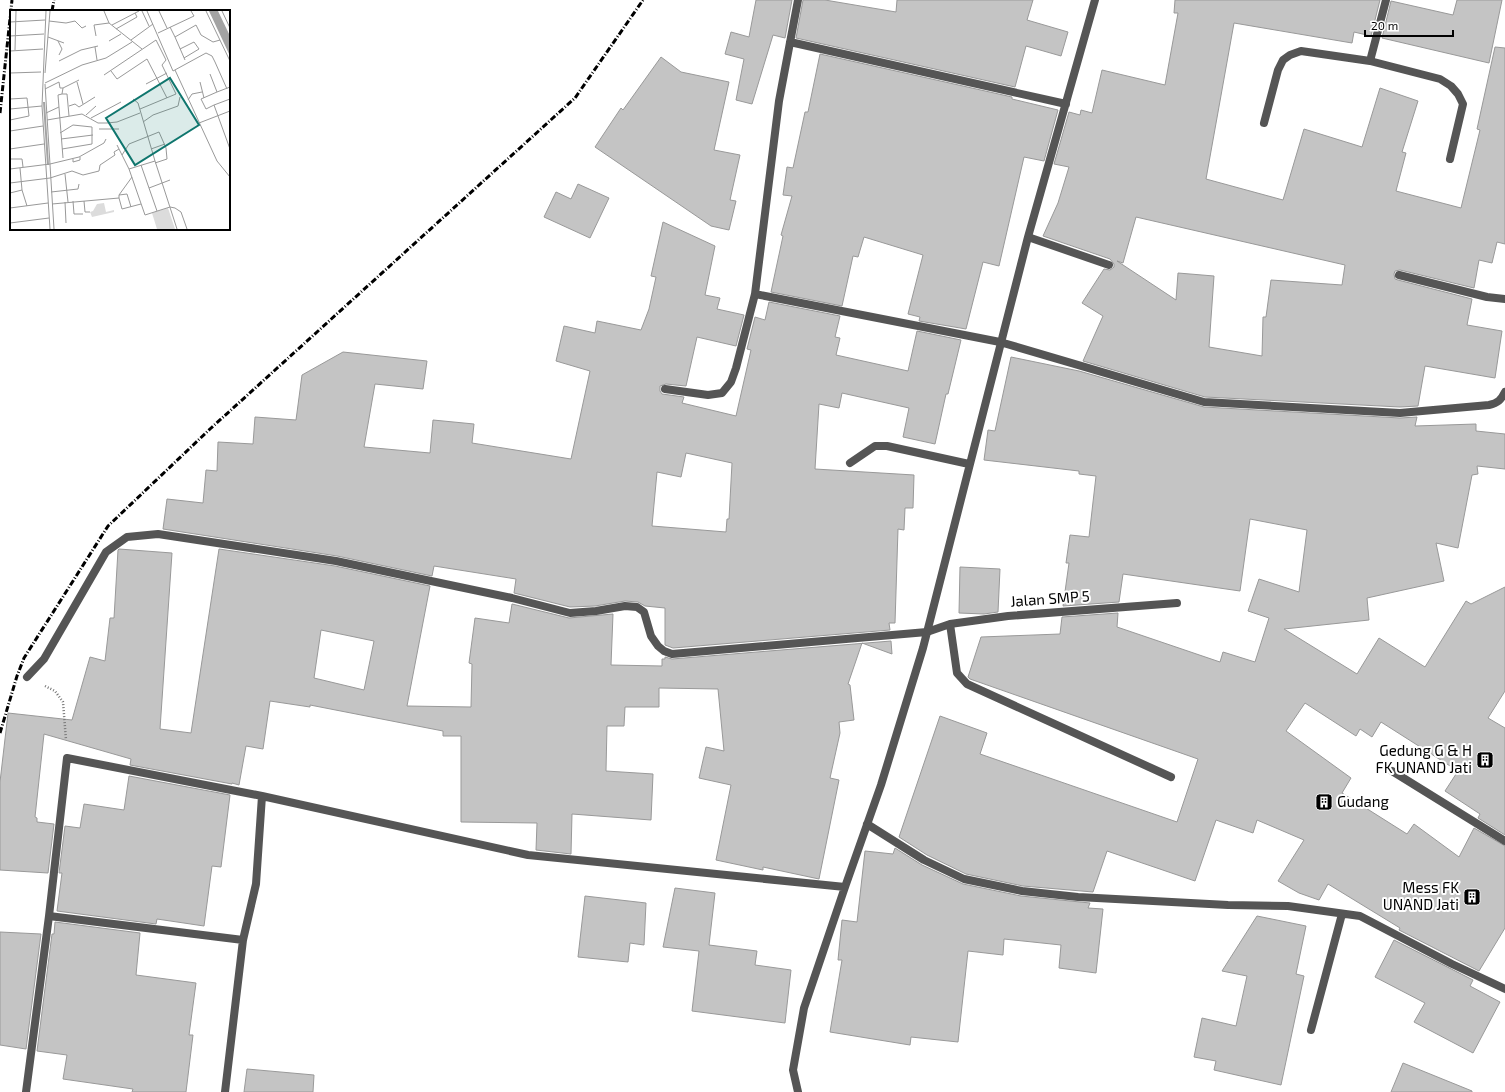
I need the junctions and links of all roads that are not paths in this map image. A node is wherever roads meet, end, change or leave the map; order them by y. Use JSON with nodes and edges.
{"nodes":[{"id":1,"x":798,"y":0,"type":"edge"},
{"id":2,"x":1095,"y":0,"type":"edge"},
{"id":3,"x":1386,"y":0,"type":"edge"},
{"id":4,"x":790,"y":42,"type":"junction"},
{"id":5,"x":1370,"y":60,"type":"junction"},
{"id":6,"x":1066,"y":104,"type":"junction"},
{"id":7,"x":1264,"y":123,"type":"dead end"},
{"id":8,"x":1450,"y":158,"type":"dead end"},
{"id":9,"x":1028,"y":237,"type":"junction"},
{"id":10,"x":1109,"y":265,"type":"dead end"},
{"id":11,"x":1399,"y":275,"type":"dead end"},
{"id":12,"x":755,"y":294,"type":"junction"},
{"id":13,"x":1505,"y":299,"type":"edge"},
{"id":14,"x":1000,"y":342,"type":"junction"},
{"id":15,"x":665,"y":389,"type":"dead end"},
{"id":16,"x":1505,"y":392,"type":"edge"},
{"id":17,"x":850,"y":463,"type":"dead end"},
{"id":18,"x":969,"y":464,"type":"junction"},
{"id":19,"x":1177,"y":603,"type":"dead end"},
{"id":20,"x":950,"y":624,"type":"junction"},
{"id":21,"x":927,"y":632,"type":"junction"},
{"id":22,"x":27,"y":677,"type":"road end"},
{"id":23,"x":1392,"y":771,"type":"dead end"},
{"id":24,"x":1171,"y":777,"type":"dead end"},
{"id":25,"x":262,"y":796,"type":"junction"},
{"id":26,"x":867,"y":824,"type":"junction"},
{"id":27,"x":1505,"y":841,"type":"edge"},
{"id":28,"x":845,"y":887,"type":"junction"},
{"id":29,"x":1342,"y":914,"type":"junction"},
{"id":30,"x":49,"y":916,"type":"junction"},
{"id":31,"x":243,"y":940,"type":"junction"},
{"id":32,"x":1505,"y":989,"type":"edge"},
{"id":33,"x":1311,"y":1030,"type":"dead end"},
{"id":34,"x":26,"y":1092,"type":"edge"},
{"id":35,"x":225,"y":1092,"type":"edge"},
{"id":36,"x":798,"y":1092,"type":"edge"}],
"edges":[{"from":1,"to":4,"type":"street"},
{"from":2,"to":6,"type":"street"},
{"from":3,"to":5,"type":"street"},
{"from":4,"to":6,"type":"street"},
{"from":4,"to":12,"type":"street"},
{"from":5,"to":7,"type":"street"},
{"from":5,"to":8,"type":"street"},
{"from":6,"to":9,"type":"street"},
{"from":9,"to":10,"type":"street"},
{"from":9,"to":14,"type":"street"},
{"from":11,"to":13,"type":"street"},
{"from":12,"to":14,"type":"street"},
{"from":12,"to":15,"type":"street"},
{"from":14,"to":16,"type":"street"},
{"from":14,"to":18,"type":"street"},
{"from":17,"to":18,"type":"street"},
{"from":18,"to":21,"type":"street"},
{"from":19,"to":20,"type":"street","name":"Jalan SMP 5"},
{"from":20,"to":21,"type":"street","name":"Jalan SMP 5"},
{"from":20,"to":24,"type":"street"},
{"from":21,"to":22,"type":"street","name":"Jalan SMP 5"},
{"from":21,"to":26,"type":"street"},
{"from":23,"to":27,"type":"street"},
{"from":25,"to":28,"type":"street"},
{"from":25,"to":30,"type":"street"},
{"from":25,"to":31,"type":"street"},
{"from":26,"to":28,"type":"street"},
{"from":26,"to":29,"type":"street"},
{"from":28,"to":36,"type":"street"},
{"from":29,"to":32,"type":"street"},
{"from":29,"to":33,"type":"street"},
{"from":30,"to":31,"type":"street"},
{"from":30,"to":34,"type":"street"},
{"from":31,"to":35,"type":"street"}]}
